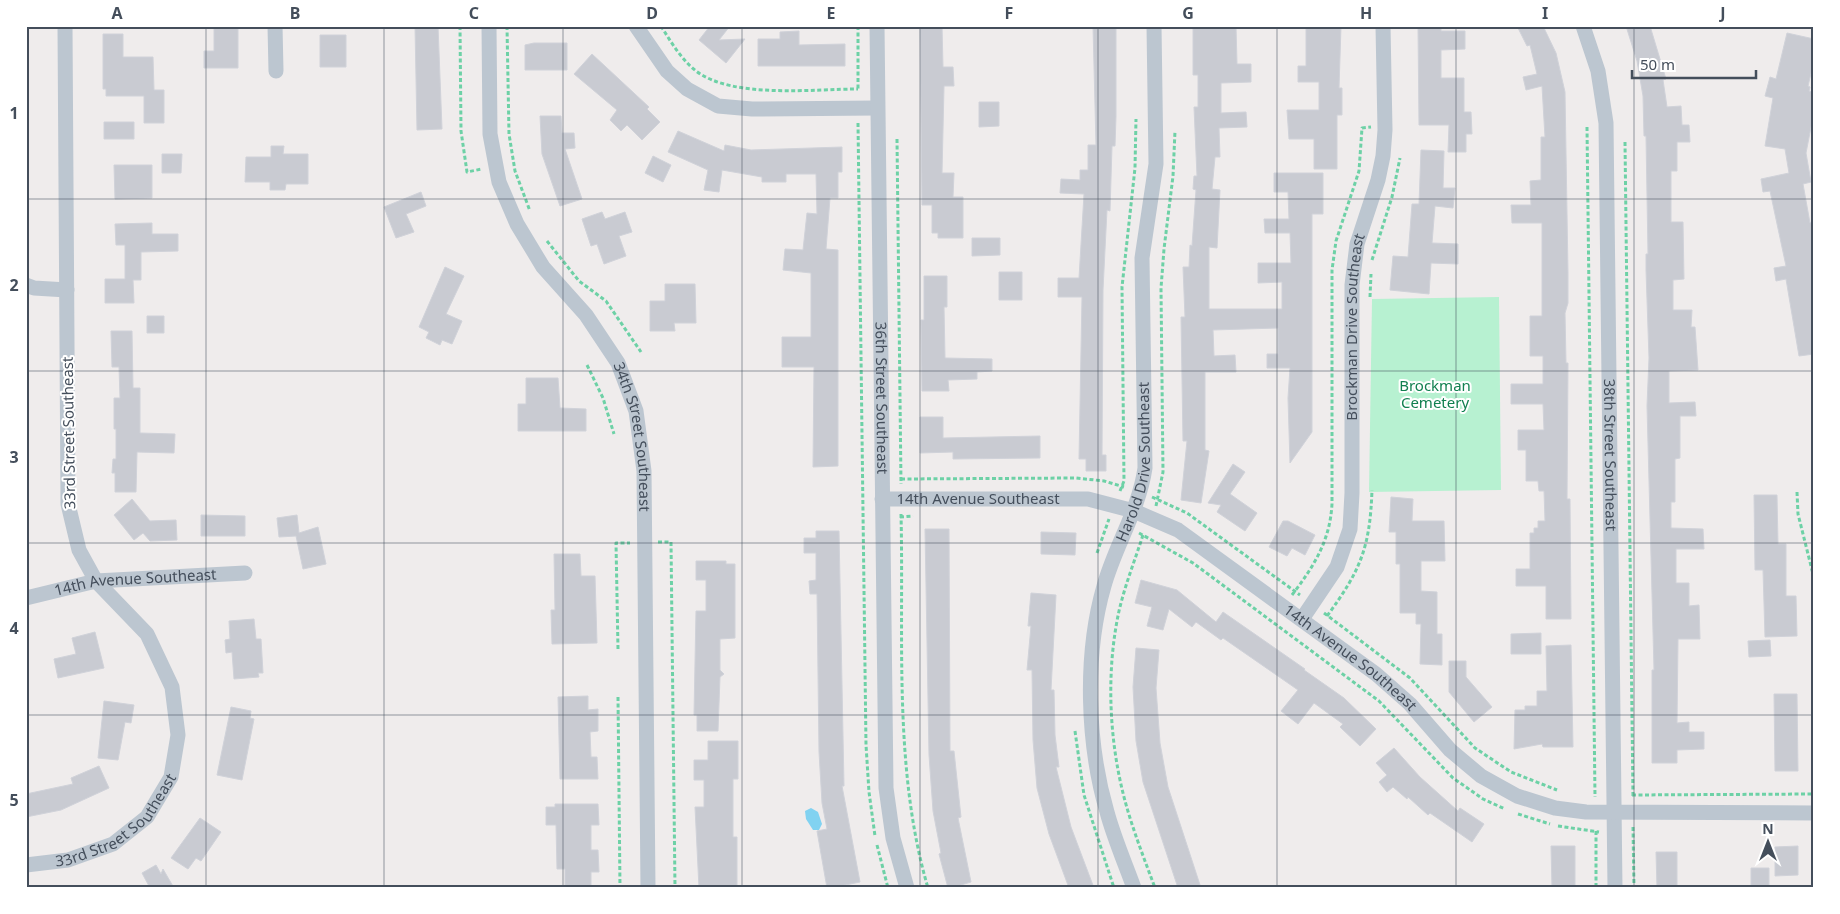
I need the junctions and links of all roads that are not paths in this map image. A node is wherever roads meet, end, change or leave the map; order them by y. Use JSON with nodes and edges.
{"nodes":[{"id":1,"x":65,"y":26,"type":"edge"},
{"id":2,"x":275,"y":26,"type":"edge"},
{"id":3,"x":490,"y":26,"type":"edge"},
{"id":4,"x":636,"y":26,"type":"edge"},
{"id":5,"x":877,"y":26,"type":"edge"},
{"id":6,"x":1154,"y":26,"type":"edge"},
{"id":7,"x":1383,"y":26,"type":"edge"},
{"id":8,"x":1583,"y":26,"type":"edge"},
{"id":9,"x":276,"y":71,"type":"dead end"},
{"id":10,"x":877,"y":108,"type":"junction"},
{"id":11,"x":26,"y":285,"type":"edge"},
{"id":12,"x":67,"y":290,"type":"junction"},
{"id":13,"x":882,"y":499,"type":"junction"},
{"id":14,"x":1134,"y":511,"type":"junction"},
{"id":15,"x":245,"y":573,"type":"dead end"},
{"id":16,"x":96,"y":581,"type":"junction"},
{"id":17,"x":26,"y":598,"type":"edge"},
{"id":18,"x":1302,"y":619,"type":"junction"},
{"id":19,"x":1614,"y":813,"type":"junction"},
{"id":20,"x":1814,"y":813,"type":"edge"},
{"id":21,"x":26,"y":865,"type":"edge"},
{"id":22,"x":648,"y":888,"type":"edge"},
{"id":23,"x":907,"y":888,"type":"edge"},
{"id":24,"x":1134,"y":888,"type":"edge"},
{"id":25,"x":1615,"y":888,"type":"edge"}],
"edges":[{"from":1,"to":12,"type":"street","name":"33rd Street Southeast"},
{"from":2,"to":9,"type":"street"},
{"from":3,"to":22,"type":"street","name":"34th Street Southeast"},
{"from":4,"to":10,"type":"street"},
{"from":5,"to":10,"type":"street","name":"36th Street Southeast"},
{"from":6,"to":14,"type":"street","name":"Harold Drive Southeast"},
{"from":7,"to":18,"type":"street","name":"Brockman Drive Southeast"},
{"from":8,"to":19,"type":"street","name":"38th Street Southeast"},
{"from":10,"to":13,"type":"street","name":"36th Street Southeast"},
{"from":11,"to":12,"type":"street"},
{"from":12,"to":16,"type":"street","name":"33rd Street Southeast"},
{"from":13,"to":14,"type":"street","name":"14th Avenue Southeast"},
{"from":13,"to":23,"type":"street","name":"36th Street Southeast"},
{"from":14,"to":18,"type":"street","name":"14th Avenue Southeast"},
{"from":14,"to":24,"type":"street","name":"Harold Drive Southeast"},
{"from":15,"to":16,"type":"street","name":"14th Avenue Southeast"},
{"from":16,"to":17,"type":"street","name":"14th Avenue Southeast"},
{"from":16,"to":21,"type":"street","name":"33rd Street Southeast"},
{"from":18,"to":19,"type":"street","name":"14th Avenue Southeast"},
{"from":19,"to":20,"type":"street","name":"14th Avenue Southeast"},
{"from":19,"to":25,"type":"street","name":"38th Street Southeast"}]}
